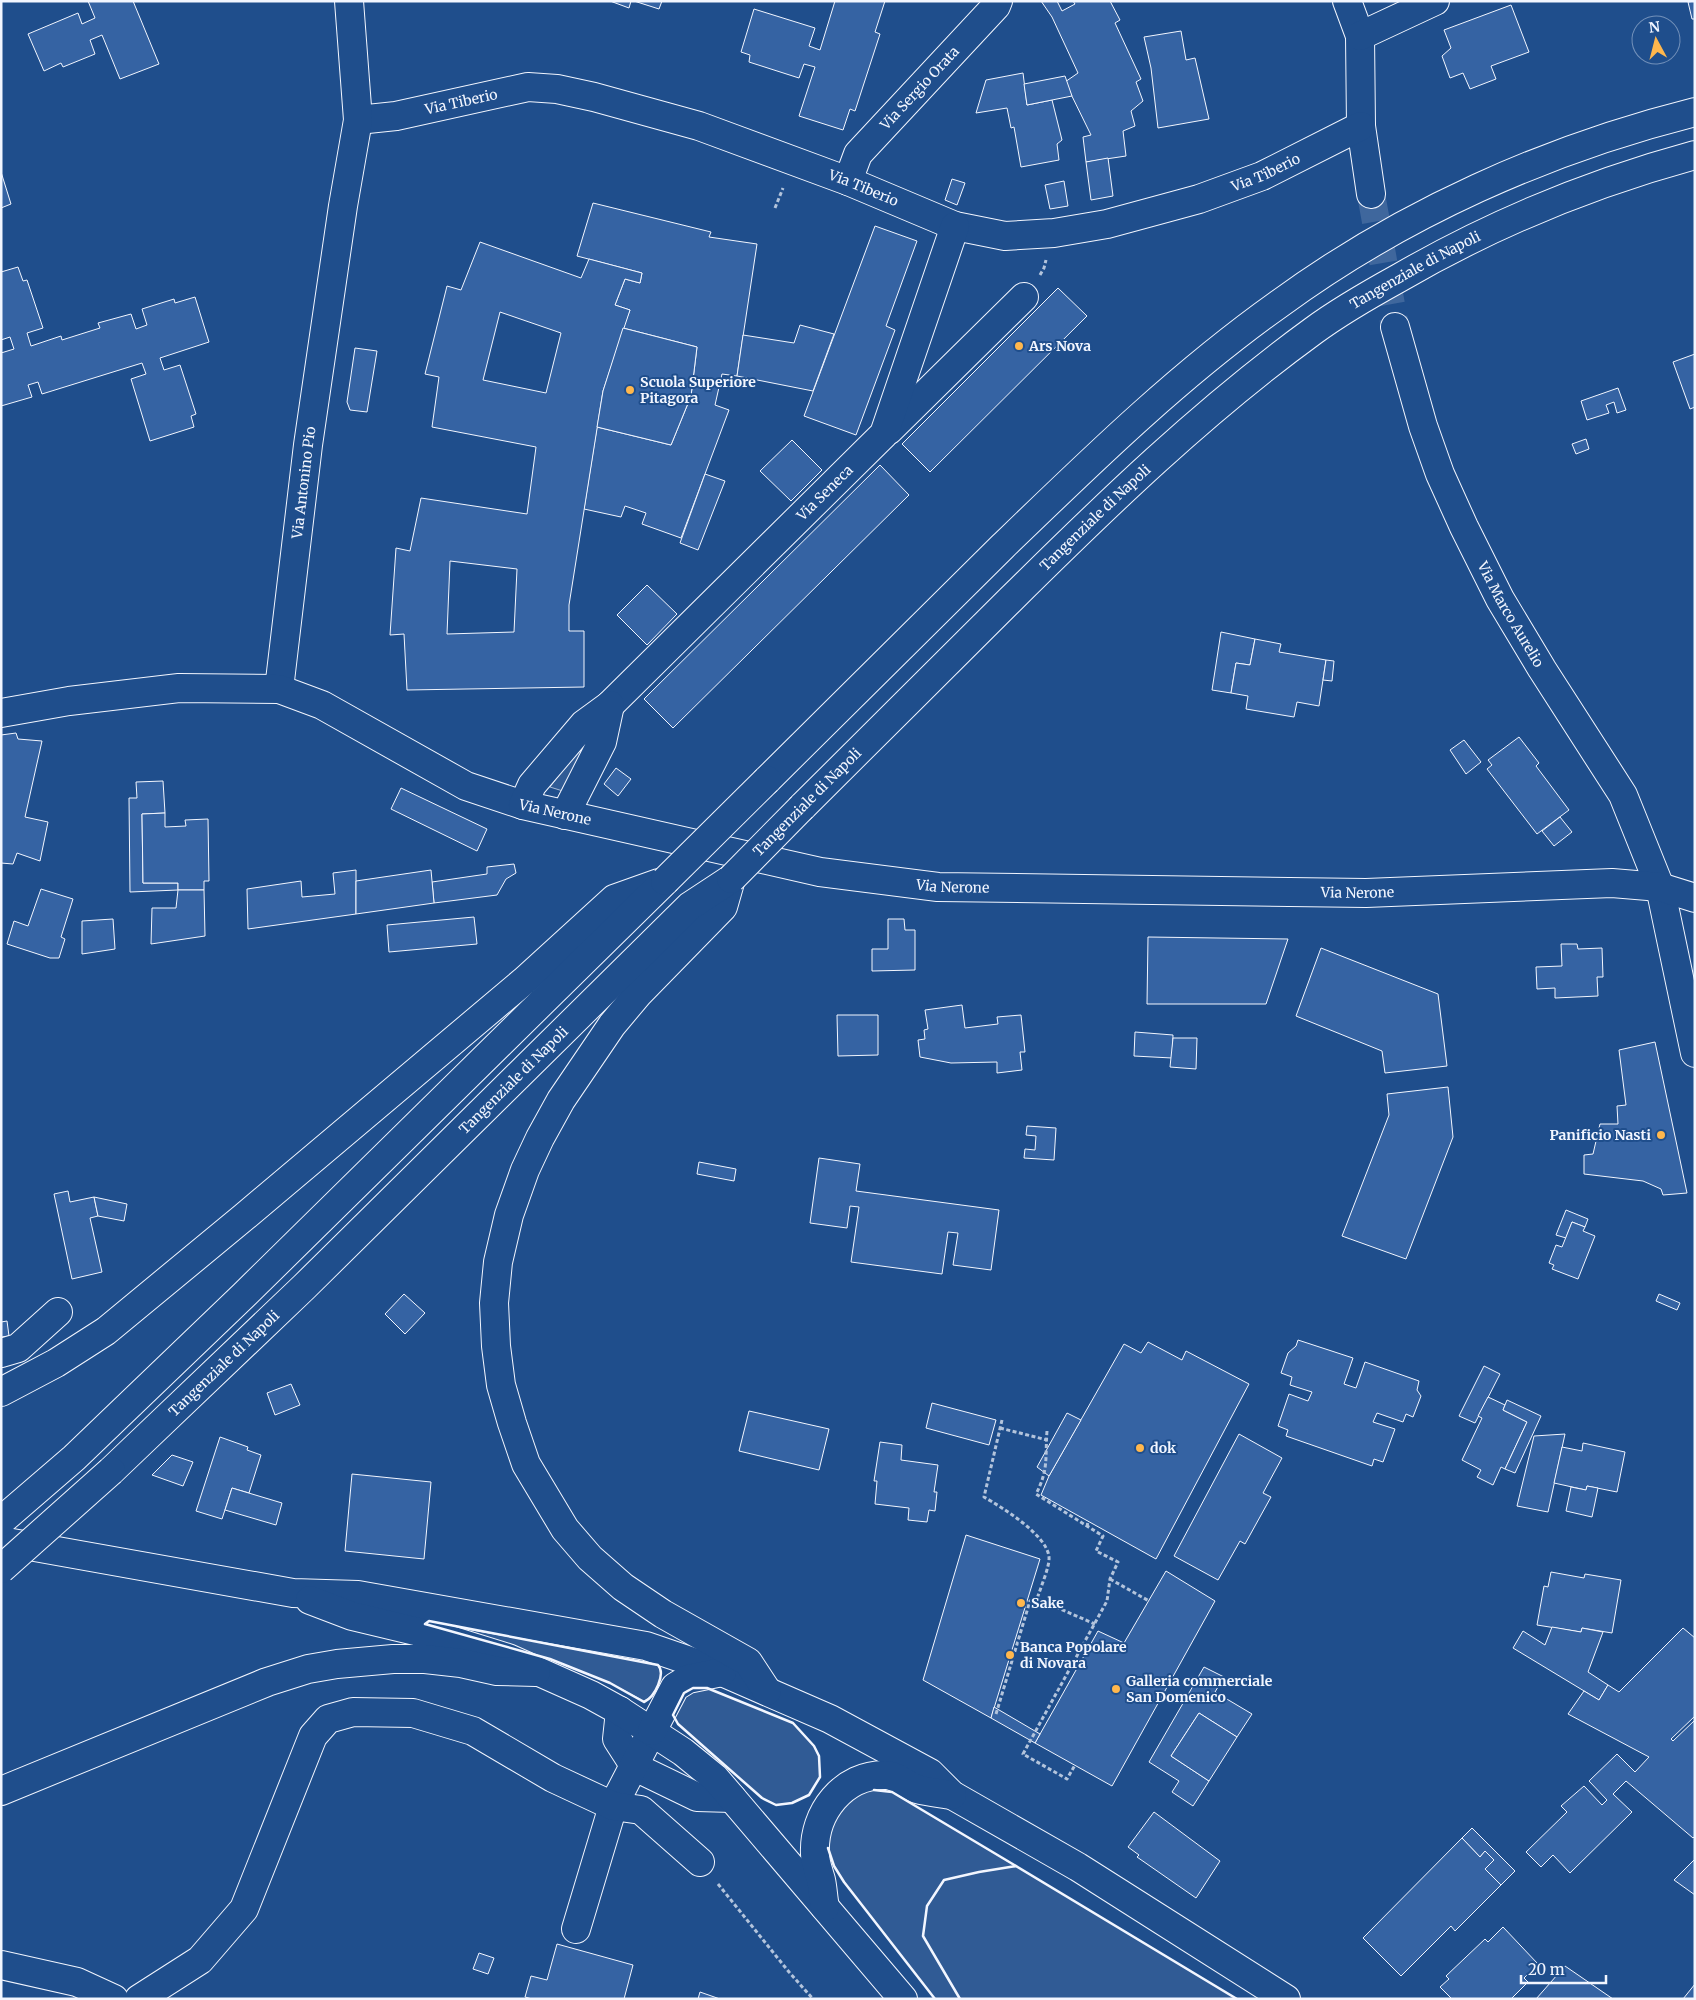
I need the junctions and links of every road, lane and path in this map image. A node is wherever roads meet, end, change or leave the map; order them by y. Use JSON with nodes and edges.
{"nodes":[{"id":1,"x":349,"y":1,"type":"edge"},
{"id":2,"x":998,"y":1,"type":"edge"},
{"id":3,"x":1347,"y":1,"type":"edge"},
{"id":4,"x":1435,"y":1,"type":"edge"},
{"id":5,"x":1360,"y":36,"type":"junction"},
{"id":6,"x":1695,"y":112,"type":"edge"},
{"id":7,"x":358,"y":120,"type":"junction"},
{"id":8,"x":1361,"y":126,"type":"junction"},
{"id":9,"x":1695,"y":155,"type":"edge"},
{"id":10,"x":848,"y":181,"type":"junction"},
{"id":11,"x":1371,"y":194,"type":"tunnel mouth"},
{"id":12,"x":955,"y":226,"type":"junction"},
{"id":13,"x":1024,"y":296,"type":"dead end"},
{"id":14,"x":1395,"y":327,"type":"tunnel mouth"},
{"id":15,"x":884,"y":434,"type":"junction"},
{"id":16,"x":279,"y":689,"type":"junction"},
{"id":17,"x":610,"y":705,"type":"junction"},
{"id":18,"x":1,"y":713,"type":"edge"},
{"id":19,"x":523,"y":805,"type":"junction"},
{"id":20,"x":565,"y":815,"type":"junction"},
{"id":21,"x":731,"y":879,"type":"junction"},
{"id":22,"x":665,"y":881,"type":"junction"},
{"id":23,"x":1660,"y":887,"type":"junction"},
{"id":24,"x":1695,"y":898,"type":"edge"},
{"id":25,"x":1695,"y":1053,"type":"edge"},
{"id":26,"x":58,"y":1312,"type":"dead end"},
{"id":27,"x":1,"y":1354,"type":"edge"},
{"id":28,"x":1,"y":1392,"type":"edge"},
{"id":29,"x":1002,"y":1420,"type":"dead end"},
{"id":30,"x":1000,"y":1428,"type":"junction"},
{"id":31,"x":1048,"y":1431,"type":"dead end"},
{"id":32,"x":1047,"y":1440,"type":"junction"},
{"id":33,"x":1,"y":1521,"type":"edge"},
{"id":34,"x":1088,"y":1521,"type":"dead end"},
{"id":35,"x":1087,"y":1526,"type":"junction"},
{"id":36,"x":1,"y":1541,"type":"edge"},
{"id":37,"x":1,"y":1570,"type":"edge"},
{"id":38,"x":1110,"y":1579,"type":"junction"},
{"id":39,"x":293,"y":1593,"type":"junction"},
{"id":40,"x":1037,"y":1599,"type":"junction"},
{"id":41,"x":1149,"y":1600,"type":"dead end"},
{"id":42,"x":1095,"y":1624,"type":"junction"},
{"id":43,"x":536,"y":1672,"type":"junction"},
{"id":44,"x":722,"y":1672,"type":"junction"},
{"id":45,"x":767,"y":1691,"type":"junction"},
{"id":46,"x":620,"y":1711,"type":"junction"},
{"id":47,"x":996,"y":1714,"type":"dead end"},
{"id":48,"x":652,"y":1731,"type":"junction"},
{"id":49,"x":1075,"y":1765,"type":"dead end"},
{"id":50,"x":635,"y":1767,"type":"junction"},
{"id":51,"x":1,"y":1791,"type":"edge"},
{"id":52,"x":952,"y":1795,"type":"junction"},
{"id":53,"x":732,"y":1798,"type":"junction"},
{"id":54,"x":613,"y":1806,"type":"junction"},
{"id":55,"x":700,"y":1862,"type":"joint"},
{"id":56,"x":824,"y":1907,"type":"junction"},
{"id":57,"x":576,"y":1929,"type":"dead end"},
{"id":58,"x":1,"y":1965,"type":"edge"},
{"id":59,"x":114,"y":1999,"type":"edge"},
{"id":60,"x":139,"y":1999,"type":"edge"},
{"id":61,"x":813,"y":1999,"type":"edge"},
{"id":62,"x":903,"y":1999,"type":"edge"},
{"id":63,"x":1286,"y":1999,"type":"edge"}],
"edges":[{"from":1,"to":7,"type":"main road","name":"Via Antonino Pio"},
{"from":2,"to":10,"type":"main road","name":"Via Sergio Orata"},
{"from":3,"to":5,"type":"main road"},
{"from":4,"to":5,"type":"main road"},
{"from":5,"to":8,"type":"main road"},
{"from":6,"to":22,"type":"main road","bridge":true},
{"from":7,"to":10,"type":"main road","name":"Via Tiberio"},
{"from":7,"to":16,"type":"main road","name":"Via Antonino Pio"},
{"from":8,"to":11,"type":"main road"},
{"from":8,"to":12,"type":"main road","name":"Via Tiberio"},
{"from":9,"to":21,"type":"main road","name":"Tangenziale di Napoli","bridge":true},
{"from":10,"to":12,"type":"main road","name":"Via Tiberio"},
{"from":12,"to":15,"type":"main road","name":"Via Seneca"},
{"from":13,"to":15,"type":"main road"},
{"from":14,"to":23,"type":"main road","name":"Via Marco Aurelio"},
{"from":15,"to":17,"type":"main road","name":"Via Seneca"},
{"from":16,"to":18,"type":"main road"},
{"from":16,"to":19,"type":"main road","name":"Via Nerone"},
{"from":17,"to":19,"type":"main road","name":"Via Seneca"},
{"from":17,"to":20,"type":"main road"},
{"from":19,"to":20,"type":"main road","name":"Via Nerone"},
{"from":20,"to":23,"type":"main road","name":"Via Nerone"},
{"from":21,"to":37,"type":"main road","name":"Tangenziale di Napoli","bridge":true},
{"from":21,"to":45,"type":"main road"},
{"from":22,"to":28,"type":"main road"},
{"from":22,"to":33,"type":"main road"},
{"from":23,"to":24,"type":"main road","name":"Via Nerone"},
{"from":23,"to":25,"type":"main road","name":"Via Marco Aurelio"},
{"from":26,"to":27,"type":"main road"},
{"from":29,"to":30,"type":"path"},
{"from":30,"to":32,"type":"path"},
{"from":30,"to":40,"type":"path"},
{"from":31,"to":32,"type":"path"},
{"from":32,"to":35,"type":"path"},
{"from":34,"to":35,"type":"path"},
{"from":35,"to":38,"type":"path"},
{"from":36,"to":39,"type":"main road"},
{"from":38,"to":41,"type":"path"},
{"from":38,"to":42,"type":"path"},
{"from":39,"to":43,"type":"main road"},
{"from":39,"to":44,"type":"main road"},
{"from":40,"to":42,"type":"path"},
{"from":40,"to":47,"type":"path"},
{"from":42,"to":49,"type":"path"},
{"from":43,"to":46,"type":"main road"},
{"from":43,"to":51,"type":"main road"},
{"from":44,"to":45,"type":"main road"},
{"from":44,"to":48,"type":"main road"},
{"from":45,"to":52,"type":"main road"},
{"from":46,"to":48,"type":"main road"},
{"from":46,"to":50,"type":"main road"},
{"from":48,"to":50,"type":"main road"},
{"from":48,"to":53,"type":"main road"},
{"from":50,"to":53,"type":"main road"},
{"from":50,"to":54,"type":"main road"},
{"from":52,"to":56,"type":"main road"},
{"from":52,"to":63,"type":"main road"},
{"from":53,"to":56,"type":"main road"},
{"from":54,"to":55,"type":"main road"},
{"from":54,"to":57,"type":"main road"},
{"from":54,"to":60,"type":"main road"},
{"from":55,"to":61,"type":"path"},
{"from":56,"to":62,"type":"main road"},
{"from":58,"to":59,"type":"main road"}]}
